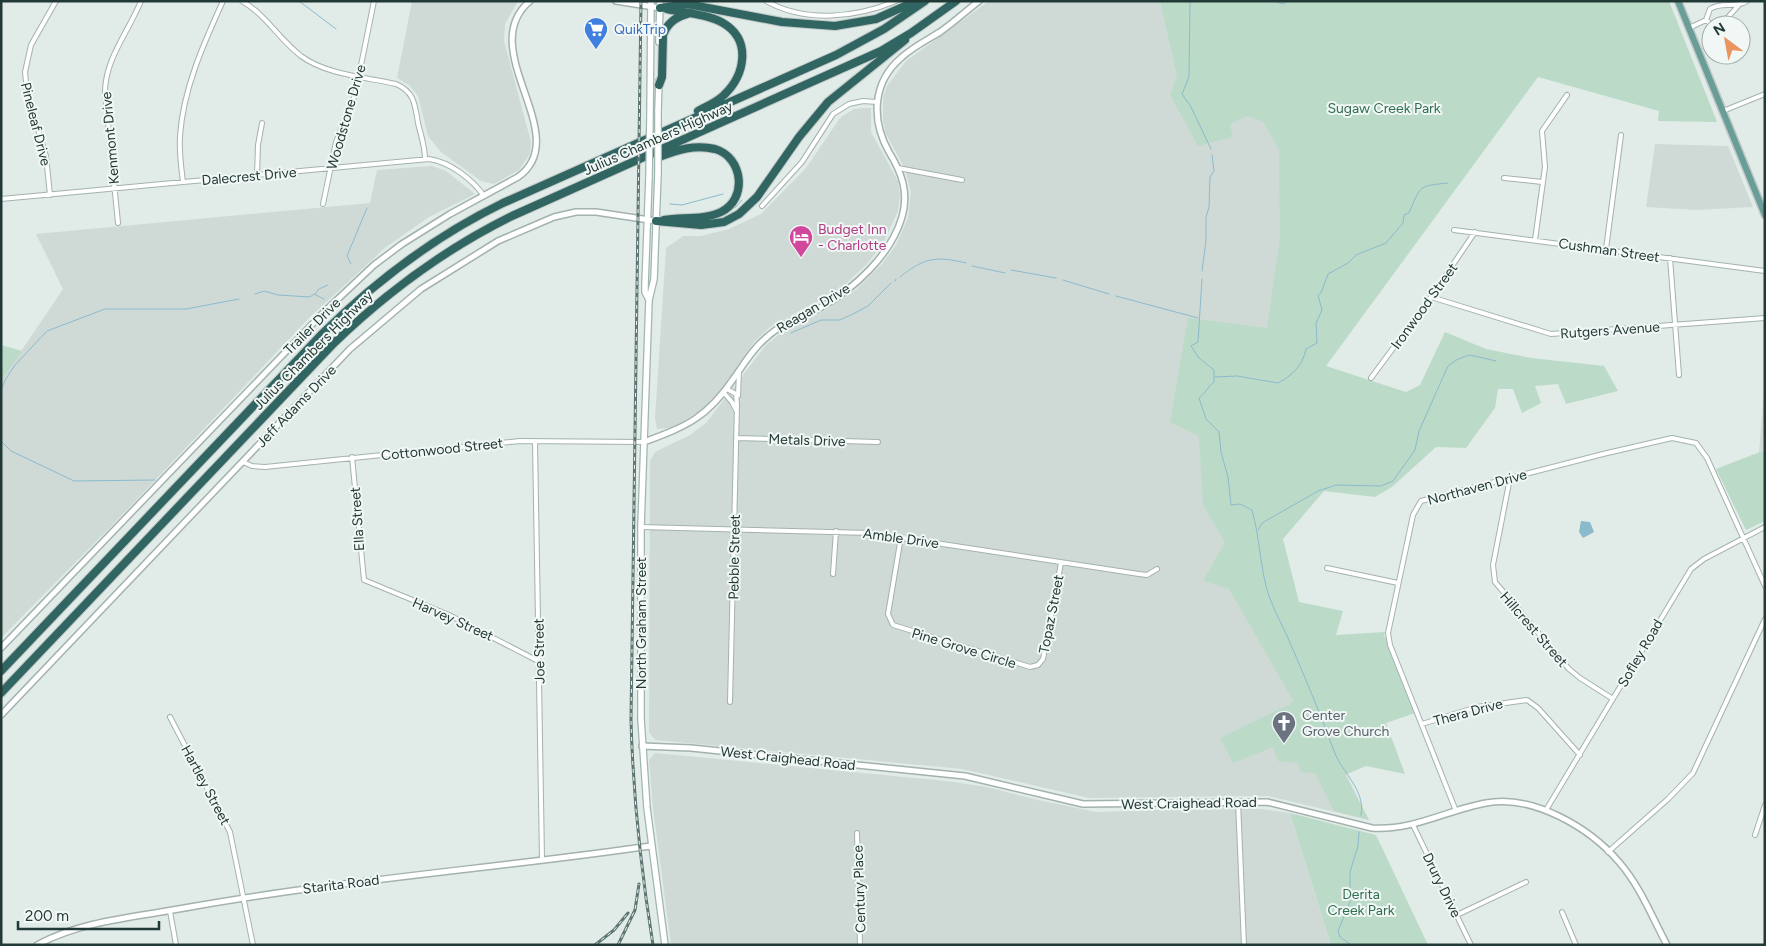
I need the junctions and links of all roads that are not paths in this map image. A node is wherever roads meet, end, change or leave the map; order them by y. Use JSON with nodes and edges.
{"nodes":[{"id":1,"x":56,"y":1,"type":"edge"},
{"id":2,"x":141,"y":1,"type":"edge"},
{"id":3,"x":223,"y":1,"type":"edge"},
{"id":4,"x":242,"y":1,"type":"edge"},
{"id":5,"x":374,"y":1,"type":"edge"},
{"id":6,"x":530,"y":1,"type":"edge"},
{"id":7,"x":616,"y":1,"type":"edge"},
{"id":8,"x":766,"y":1,"type":"edge"},
{"id":9,"x":896,"y":1,"type":"edge"},
{"id":10,"x":916,"y":1,"type":"edge"},
{"id":11,"x":925,"y":1,"type":"edge"},
{"id":12,"x":956,"y":1,"type":"edge"},
{"id":13,"x":979,"y":1,"type":"edge"},
{"id":14,"x":1678,"y":1,"type":"edge"},
{"id":15,"x":1748,"y":1,"type":"edge"},
{"id":16,"x":651,"y":4,"type":"edge"},
{"id":17,"x":660,"y":5,"type":"edge"},
{"id":18,"x":1738,"y":6,"type":"junction"},
{"id":19,"x":689,"y":13,"type":"junction"},
{"id":20,"x":1708,"y":15,"type":"edge"},
{"id":21,"x":1730,"y":15,"type":"edge"},
{"id":22,"x":1701,"y":22,"type":"edge"},
{"id":23,"x":1689,"y":28,"type":"junction"},
{"id":24,"x":911,"y":33,"type":"junction"},
{"id":25,"x":359,"y":76,"type":"junction"},
{"id":26,"x":659,"y":85,"type":"junction"},
{"id":27,"x":1765,"y":94,"type":"edge"},
{"id":28,"x":1567,"y":95,"type":"dead end"},
{"id":29,"x":876,"y":102,"type":"junction"},
{"id":30,"x":1722,"y":112,"type":"junction"},
{"id":31,"x":262,"y":123,"type":"dead end"},
{"id":32,"x":668,"y":129,"type":"junction"},
{"id":33,"x":1621,"y":135,"type":"dead end"},
{"id":34,"x":425,"y":159,"type":"junction"},
{"id":35,"x":330,"y":168,"type":"junction"},
{"id":36,"x":898,"y":168,"type":"junction"},
{"id":37,"x":257,"y":175,"type":"junction"},
{"id":38,"x":605,"y":176,"type":"junction"},
{"id":39,"x":1504,"y":178,"type":"dead end"},
{"id":40,"x":962,"y":180,"type":"dead end"},
{"id":41,"x":183,"y":182,"type":"junction"},
{"id":42,"x":1542,"y":182,"type":"junction"},
{"id":43,"x":114,"y":188,"type":"junction"},
{"id":44,"x":50,"y":195,"type":"junction"},
{"id":45,"x":484,"y":196,"type":"junction"},
{"id":46,"x":1,"y":199,"type":"edge"},
{"id":47,"x":323,"y":204,"type":"dead end"},
{"id":48,"x":762,"y":206,"type":"dead end"},
{"id":49,"x":1765,"y":215,"type":"edge"},
{"id":50,"x":646,"y":220,"type":"junction"},
{"id":51,"x":656,"y":221,"type":"junction"},
{"id":52,"x":118,"y":223,"type":"dead end"},
{"id":53,"x":1454,"y":230,"type":"dead end"},
{"id":54,"x":1475,"y":232,"type":"junction"},
{"id":55,"x":1535,"y":240,"type":"junction"},
{"id":56,"x":1606,"y":250,"type":"junction"},
{"id":57,"x":1670,"y":258,"type":"junction"},
{"id":58,"x":1765,"y":271,"type":"edge"},
{"id":59,"x":1432,"y":297,"type":"junction"},
{"id":60,"x":649,"y":300,"type":"junction"},
{"id":61,"x":1765,"y":318,"type":"edge"},
{"id":62,"x":1675,"y":325,"type":"junction"},
{"id":63,"x":739,"y":371,"type":"junction"},
{"id":64,"x":1679,"y":375,"type":"dead end"},
{"id":65,"x":1371,"y":378,"type":"dead end"},
{"id":66,"x":725,"y":391,"type":"junction"},
{"id":67,"x":737,"y":404,"type":"junction"},
{"id":68,"x":736,"y":412,"type":"junction"},
{"id":69,"x":736,"y":438,"type":"junction"},
{"id":70,"x":536,"y":442,"type":"junction"},
{"id":71,"x":644,"y":442,"type":"junction"},
{"id":72,"x":878,"y":442,"type":"dead end"},
{"id":73,"x":352,"y":458,"type":"junction"},
{"id":74,"x":243,"y":462,"type":"junction"},
{"id":75,"x":1510,"y":478,"type":"junction"},
{"id":76,"x":641,"y":527,"type":"junction"},
{"id":77,"x":1765,"y":528,"type":"edge"},
{"id":78,"x":734,"y":529,"type":"junction"},
{"id":79,"x":836,"y":530,"type":"junction"},
{"id":80,"x":901,"y":537,"type":"junction"},
{"id":81,"x":1742,"y":539,"type":"junction"},
{"id":82,"x":1061,"y":563,"type":"junction"},
{"id":83,"x":1327,"y":568,"type":"dead end"},
{"id":84,"x":1158,"y":569,"type":"dead end"},
{"id":85,"x":833,"y":574,"type":"dead end"},
{"id":86,"x":364,"y":580,"type":"joint"},
{"id":87,"x":1398,"y":583,"type":"junction"},
{"id":88,"x":1765,"y":586,"type":"edge"},
{"id":89,"x":1765,"y":619,"type":"edge"},
{"id":90,"x":1,"y":648,"type":"edge"},
{"id":91,"x":540,"y":662,"type":"junction"},
{"id":92,"x":1040,"y":664,"type":"joint"},
{"id":93,"x":1,"y":671,"type":"edge"},
{"id":94,"x":1,"y":693,"type":"edge"},
{"id":95,"x":1613,"y":700,"type":"junction"},
{"id":96,"x":730,"y":702,"type":"dead end"},
{"id":97,"x":1,"y":715,"type":"edge"},
{"id":98,"x":170,"y":717,"type":"dead end"},
{"id":99,"x":1422,"y":724,"type":"junction"},
{"id":100,"x":642,"y":746,"type":"junction"},
{"id":101,"x":1580,"y":755,"type":"junction"},
{"id":102,"x":1238,"y":801,"type":"junction"},
{"id":103,"x":1765,"y":805,"type":"edge"},
{"id":104,"x":1546,"y":810,"type":"junction"},
{"id":105,"x":1456,"y":811,"type":"junction"},
{"id":106,"x":1413,"y":825,"type":"junction"},
{"id":107,"x":857,"y":833,"type":"dead end"},
{"id":108,"x":1755,"y":835,"type":"dead end"},
{"id":109,"x":651,"y":846,"type":"junction"},
{"id":110,"x":1608,"y":852,"type":"junction"},
{"id":111,"x":542,"y":859,"type":"junction"},
{"id":112,"x":1526,"y":882,"type":"dead end"},
{"id":113,"x":244,"y":899,"type":"junction"},
{"id":114,"x":170,"y":911,"type":"junction"},
{"id":115,"x":1562,"y":912,"type":"dead end"},
{"id":116,"x":1457,"y":915,"type":"junction"},
{"id":117,"x":37,"y":945,"type":"edge"},
{"id":118,"x":176,"y":945,"type":"edge"},
{"id":119,"x":253,"y":945,"type":"edge"},
{"id":120,"x":664,"y":945,"type":"edge"},
{"id":121,"x":860,"y":945,"type":"edge"},
{"id":122,"x":1244,"y":945,"type":"edge"},
{"id":123,"x":1471,"y":945,"type":"edge"},
{"id":124,"x":1576,"y":945,"type":"edge"},
{"id":125,"x":1667,"y":945,"type":"edge"}],
"edges":[{"from":1,"to":44,"type":"street","name":"Pineleaf Drive"},
{"from":2,"to":43,"type":"street","name":"Kenmont Drive"},
{"from":3,"to":41,"type":"street"},
{"from":4,"to":25,"type":"street"},
{"from":5,"to":25,"type":"street","name":"Woodstone Drive"},
{"from":6,"to":45,"type":"street","name":"Trailer Drive"},
{"from":7,"to":16,"type":"street"},
{"from":8,"to":9,"type":"street"},
{"from":10,"to":17,"type":"highway"},
{"from":11,"to":32,"type":"highway","name":"Julius Chambers Highway"},
{"from":12,"to":24,"type":"highway","name":"Julius Chambers Highway"},
{"from":13,"to":29,"type":"street","name":"Reagan Drive"},
{"from":14,"to":23,"type":"main road"},
{"from":15,"to":18,"type":"street"},
{"from":16,"to":17,"type":"street"},
{"from":16,"to":50,"type":"main road","name":"North Graham Street","bridge":true},
{"from":17,"to":19,"type":"highway"},
{"from":17,"to":26,"type":"main road","name":"North Graham Street"},
{"from":18,"to":20,"type":"street"},
{"from":18,"to":21,"type":"street"},
{"from":19,"to":26,"type":"highway"},
{"from":19,"to":32,"type":"highway"},
{"from":22,"to":23,"type":"street"},
{"from":23,"to":30,"type":"main road"},
{"from":24,"to":38,"type":"highway","name":"Julius Chambers Highway"},
{"from":24,"to":51,"type":"highway"},
{"from":25,"to":34,"type":"street"},
{"from":25,"to":35,"type":"street","name":"Woodstone Drive"},
{"from":26,"to":51,"type":"main road","name":"North Graham Street","bridge":true},
{"from":27,"to":30,"type":"street"},
{"from":28,"to":42,"type":"street"},
{"from":29,"to":36,"type":"street","name":"Reagan Drive"},
{"from":29,"to":48,"type":"street"},
{"from":30,"to":49,"type":"main road"},
{"from":31,"to":37,"type":"street"},
{"from":32,"to":93,"type":"highway","name":"Julius Chambers Highway"},
{"from":33,"to":56,"type":"street"},
{"from":34,"to":35,"type":"street","name":"Dalecrest Drive"},
{"from":34,"to":45,"type":"street","name":"Dalecrest Drive"},
{"from":35,"to":37,"type":"street","name":"Dalecrest Drive"},
{"from":35,"to":47,"type":"street","name":"Woodstone Drive"},
{"from":36,"to":40,"type":"street"},
{"from":36,"to":63,"type":"street","name":"Reagan Drive"},
{"from":37,"to":41,"type":"street","name":"Dalecrest Drive"},
{"from":38,"to":51,"type":"highway"},
{"from":38,"to":94,"type":"highway","name":"Julius Chambers Highway"},
{"from":39,"to":42,"type":"street"},
{"from":41,"to":43,"type":"street","name":"Dalecrest Drive"},
{"from":42,"to":55,"type":"street"},
{"from":43,"to":44,"type":"street","name":"Dalecrest Drive"},
{"from":43,"to":52,"type":"street","name":"Kenmont Drive"},
{"from":44,"to":46,"type":"street","name":"Dalecrest Drive"},
{"from":45,"to":90,"type":"street","name":"Trailer Drive"},
{"from":50,"to":51,"type":"street","name":"Jeff Adams Drive"},
{"from":50,"to":60,"type":"main road","name":"North Graham Street"},
{"from":50,"to":74,"type":"street","name":"Jeff Adams Drive"},
{"from":51,"to":60,"type":"main road","name":"North Graham Street"},
{"from":53,"to":54,"type":"street","name":"Cushman Street"},
{"from":54,"to":55,"type":"street","name":"Cushman Street"},
{"from":54,"to":59,"type":"street","name":"Ironwood Street"},
{"from":55,"to":56,"type":"street","name":"Cushman Street"},
{"from":56,"to":57,"type":"street","name":"Cushman Street"},
{"from":57,"to":58,"type":"street","name":"Cushman Street"},
{"from":57,"to":62,"type":"street"},
{"from":59,"to":62,"type":"street","name":"Rutgers Avenue"},
{"from":59,"to":65,"type":"street","name":"Ironwood Street"},
{"from":60,"to":71,"type":"main road","name":"North Graham Street"},
{"from":61,"to":62,"type":"street","name":"Rutgers Avenue"},
{"from":62,"to":64,"type":"street"},
{"from":63,"to":66,"type":"street","name":"Reagan Drive"},
{"from":63,"to":67,"type":"street","name":"Pebble Street"},
{"from":66,"to":67,"type":"street"},
{"from":66,"to":68,"type":"street"},
{"from":66,"to":71,"type":"street","name":"Reagan Drive"},
{"from":67,"to":68,"type":"street","name":"Pebble Street"},
{"from":68,"to":69,"type":"street","name":"Pebble Street"},
{"from":69,"to":72,"type":"street","name":"Metals Drive"},
{"from":69,"to":78,"type":"street","name":"Pebble Street"},
{"from":70,"to":71,"type":"street","name":"Cottonwood Street"},
{"from":70,"to":73,"type":"street","name":"Cottonwood Street"},
{"from":70,"to":91,"type":"street","name":"Joe Street"},
{"from":71,"to":76,"type":"main road","name":"North Graham Street"},
{"from":73,"to":74,"type":"street","name":"Cottonwood Street"},
{"from":73,"to":86,"type":"street","name":"Ella Street"},
{"from":74,"to":97,"type":"street","name":"Jeff Adams Drive"},
{"from":75,"to":81,"type":"street","name":"Northaven Drive"},
{"from":75,"to":87,"type":"street","name":"Northaven Drive"},
{"from":75,"to":95,"type":"street","name":"Hillcrest Street"},
{"from":76,"to":78,"type":"street","name":"Amble Drive"},
{"from":76,"to":100,"type":"main road","name":"North Graham Street"},
{"from":77,"to":81,"type":"street","name":"Sofley Road"},
{"from":78,"to":79,"type":"street","name":"Amble Drive"},
{"from":78,"to":96,"type":"street","name":"Pebble Street"},
{"from":79,"to":80,"type":"street","name":"Amble Drive"},
{"from":79,"to":85,"type":"street"},
{"from":80,"to":82,"type":"street","name":"Amble Drive"},
{"from":80,"to":92,"type":"street","name":"Pine Grove Circle"},
{"from":81,"to":88,"type":"street","name":"Northaven Drive"},
{"from":81,"to":95,"type":"street","name":"Sofley Road"},
{"from":82,"to":84,"type":"street","name":"Amble Drive"},
{"from":82,"to":92,"type":"street","name":"Topaz Street"},
{"from":83,"to":87,"type":"street"},
{"from":86,"to":91,"type":"street","name":"Harvey Street"},
{"from":87,"to":99,"type":"street","name":"Northaven Drive"},
{"from":89,"to":110,"type":"street"},
{"from":91,"to":111,"type":"street","name":"Joe Street"},
{"from":95,"to":101,"type":"street","name":"Sofley Road"},
{"from":98,"to":113,"type":"street","name":"Hartley Street"},
{"from":99,"to":101,"type":"street","name":"Thera Drive"},
{"from":99,"to":105,"type":"street","name":"Northaven Drive"},
{"from":100,"to":102,"type":"street","name":"West Craighead Road"},
{"from":100,"to":109,"type":"main road","name":"North Graham Street"},
{"from":101,"to":104,"type":"street","name":"Sofley Road"},
{"from":102,"to":106,"type":"street","name":"West Craighead Road"},
{"from":102,"to":122,"type":"street"},
{"from":103,"to":108,"type":"street"},
{"from":104,"to":105,"type":"street","name":"West Craighead Road"},
{"from":104,"to":110,"type":"street","name":"West Craighead Road"},
{"from":105,"to":106,"type":"street","name":"West Craighead Road"},
{"from":106,"to":116,"type":"street","name":"Drury Drive"},
{"from":107,"to":121,"type":"street","name":"Century Place"},
{"from":109,"to":111,"type":"street","name":"Starita Road"},
{"from":109,"to":120,"type":"main road","name":"North Graham Street"},
{"from":110,"to":125,"type":"street","name":"West Craighead Road"},
{"from":111,"to":113,"type":"street","name":"Starita Road"},
{"from":112,"to":116,"type":"street"},
{"from":113,"to":114,"type":"street","name":"Starita Road"},
{"from":113,"to":119,"type":"street","name":"Hartley Street"},
{"from":114,"to":117,"type":"street","name":"Starita Road"},
{"from":114,"to":118,"type":"street"},
{"from":115,"to":124,"type":"street"},
{"from":116,"to":123,"type":"street","name":"Drury Drive"}]}
